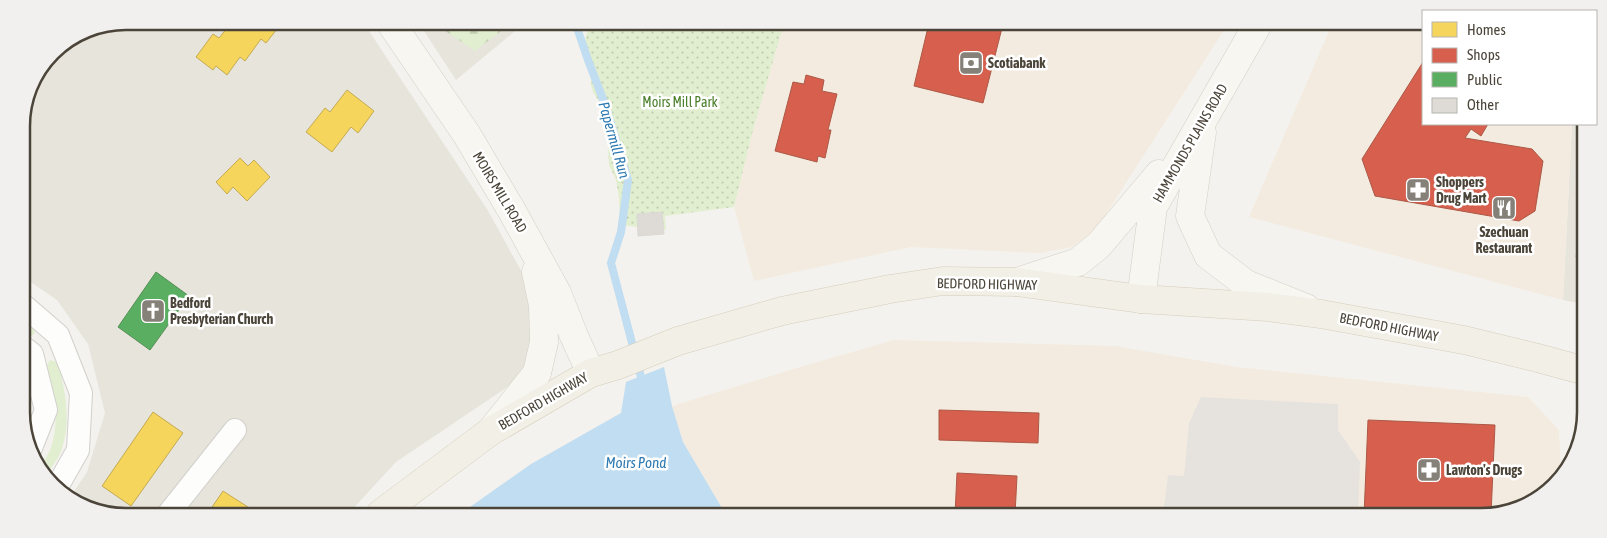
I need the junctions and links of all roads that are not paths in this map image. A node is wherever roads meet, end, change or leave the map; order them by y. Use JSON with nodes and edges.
{"nodes":[{"id":1,"x":395,"y":30,"type":"edge"},
{"id":2,"x":1255,"y":30,"type":"edge"},
{"id":3,"x":1204,"y":118,"type":"junction"},
{"id":4,"x":529,"y":241,"type":"junction"},
{"id":5,"x":1018,"y":282,"type":"junction"},
{"id":6,"x":1141,"y":299,"type":"junction"},
{"id":7,"x":30,"y":311,"type":"edge"},
{"id":8,"x":1321,"y":314,"type":"junction"},
{"id":9,"x":30,"y":352,"type":"edge"},
{"id":10,"x":1577,"y":369,"type":"edge"},
{"id":11,"x":591,"y":373,"type":"junction"},
{"id":12,"x":234,"y":430,"type":"dead end"},
{"id":13,"x":491,"y":431,"type":"junction"},
{"id":14,"x":34,"y":440,"type":"edge"},
{"id":15,"x":60,"y":481,"type":"edge"},
{"id":16,"x":173,"y":508,"type":"edge"},
{"id":17,"x":388,"y":508,"type":"edge"}],
"edges":[{"from":1,"to":4,"type":"main road","name":"MOIRS MILL ROAD"},
{"from":2,"to":3,"type":"main road","name":"HAMMONDS PLAINS ROAD"},
{"from":3,"to":5,"type":"main road"},
{"from":3,"to":6,"type":"main road","name":"HAMMONDS PLAINS ROAD"},
{"from":3,"to":8,"type":"main road"},
{"from":4,"to":11,"type":"main road","name":"MOIRS MILL ROAD"},
{"from":4,"to":13,"type":"main road"},
{"from":5,"to":6,"type":"main road","name":"BEDFORD HIGHWAY"},
{"from":5,"to":11,"type":"main road","name":"BEDFORD HIGHWAY"},
{"from":6,"to":8,"type":"main road","name":"BEDFORD HIGHWAY"},
{"from":7,"to":15,"type":"street"},
{"from":8,"to":10,"type":"main road","name":"BEDFORD HIGHWAY"},
{"from":9,"to":14,"type":"street"},
{"from":11,"to":13,"type":"main road","name":"BEDFORD HIGHWAY"},
{"from":12,"to":16,"type":"street"},
{"from":13,"to":17,"type":"main road","name":"BEDFORD HIGHWAY"}]}
